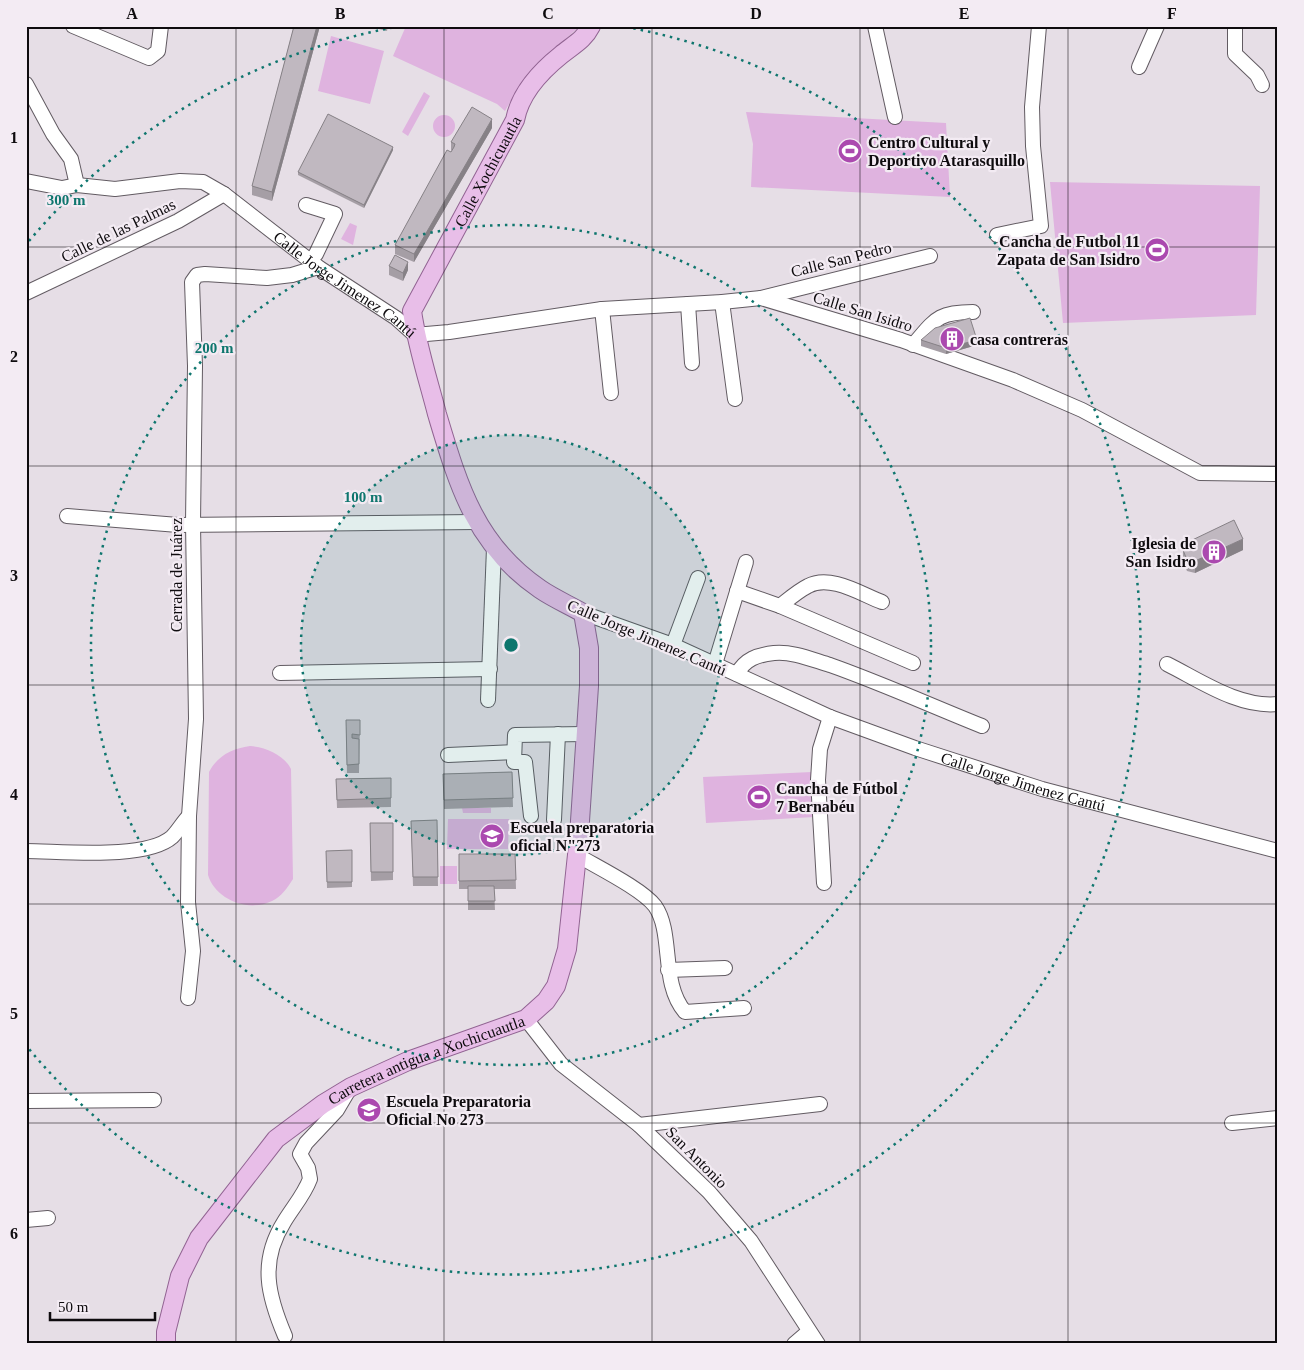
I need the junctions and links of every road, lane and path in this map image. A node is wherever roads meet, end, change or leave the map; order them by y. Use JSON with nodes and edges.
{"nodes":[{"id":1,"x":73,"y":26,"type":"edge"},
{"id":2,"x":161,"y":26,"type":"edge"},
{"id":3,"x":591,"y":26,"type":"edge"},
{"id":4,"x":875,"y":26,"type":"edge"},
{"id":5,"x":1039,"y":26,"type":"edge"},
{"id":6,"x":1156,"y":26,"type":"edge"},
{"id":7,"x":1235,"y":26,"type":"edge"},
{"id":8,"x":1139,"y":67,"type":"dead end"},
{"id":9,"x":26,"y":84,"type":"edge"},
{"id":10,"x":1262,"y":85,"type":"dead end"},
{"id":11,"x":895,"y":117,"type":"dead end"},
{"id":12,"x":26,"y":181,"type":"edge"},
{"id":13,"x":77,"y":185,"type":"junction"},
{"id":14,"x":224,"y":194,"type":"junction"},
{"id":15,"x":306,"y":205,"type":"dead end"},
{"id":16,"x":997,"y":235,"type":"dead end"},
{"id":17,"x":930,"y":256,"type":"dead end"},
{"id":18,"x":314,"y":264,"type":"junction"},
{"id":19,"x":26,"y":293,"type":"edge"},
{"id":20,"x":761,"y":298,"type":"junction"},
{"id":21,"x":722,"y":302,"type":"junction"},
{"id":22,"x":688,"y":304,"type":"junction"},
{"id":23,"x":602,"y":308,"type":"junction"},
{"id":24,"x":973,"y":312,"type":"dead end"},
{"id":25,"x":415,"y":335,"type":"junction"},
{"id":26,"x":913,"y":345,"type":"junction"},
{"id":27,"x":692,"y":363,"type":"dead end"},
{"id":28,"x":611,"y":393,"type":"dead end"},
{"id":29,"x":735,"y":398,"type":"dead end"},
{"id":30,"x":1278,"y":474,"type":"edge"},
{"id":31,"x":67,"y":516,"type":"dead end"},
{"id":32,"x":476,"y":522,"type":"junction"},
{"id":33,"x":193,"y":524,"type":"junction"},
{"id":34,"x":494,"y":548,"type":"junction"},
{"id":35,"x":746,"y":562,"type":"dead end"},
{"id":36,"x":698,"y":578,"type":"dead end"},
{"id":37,"x":737,"y":591,"type":"junction"},
{"id":38,"x":882,"y":602,"type":"dead end"},
{"id":39,"x":780,"y":606,"type":"junction"},
{"id":40,"x":583,"y":613,"type":"junction"},
{"id":41,"x":673,"y":645,"type":"junction"},
{"id":42,"x":913,"y":663,"type":"dead end"},
{"id":43,"x":715,"y":664,"type":"junction"},
{"id":44,"x":1167,"y":664,"type":"dead end"},
{"id":45,"x":490,"y":668,"type":"junction"},
{"id":46,"x":280,"y":673,"type":"dead end"},
{"id":47,"x":737,"y":674,"type":"junction"},
{"id":48,"x":488,"y":700,"type":"dead end"},
{"id":49,"x":1278,"y":704,"type":"edge"},
{"id":50,"x":830,"y":717,"type":"junction"},
{"id":51,"x":982,"y":726,"type":"dead end"},
{"id":52,"x":558,"y":734,"type":"junction"},
{"id":53,"x":585,"y":734,"type":"junction"},
{"id":54,"x":514,"y":752,"type":"junction"},
{"id":55,"x":448,"y":755,"type":"dead end"},
{"id":56,"x":189,"y":816,"type":"junction"},
{"id":57,"x":531,"y":816,"type":"dead end"},
{"id":58,"x":554,"y":820,"type":"dead end"},
{"id":59,"x":26,"y":851,"type":"edge"},
{"id":60,"x":1278,"y":852,"type":"edge"},
{"id":61,"x":577,"y":855,"type":"junction"},
{"id":62,"x":824,"y":883,"type":"dead end"},
{"id":63,"x":725,"y":968,"type":"dead end"},
{"id":64,"x":668,"y":970,"type":"junction"},
{"id":65,"x":188,"y":998,"type":"dead end"},
{"id":66,"x":744,"y":1008,"type":"dead end"},
{"id":67,"x":526,"y":1019,"type":"junction"},
{"id":68,"x":351,"y":1087,"type":"junction"},
{"id":69,"x":154,"y":1100,"type":"dead end"},
{"id":70,"x":26,"y":1101,"type":"edge"},
{"id":71,"x":820,"y":1104,"type":"dead end"},
{"id":72,"x":1278,"y":1118,"type":"edge"},
{"id":73,"x":1232,"y":1123,"type":"dead end"},
{"id":74,"x":639,"y":1125,"type":"junction"},
{"id":75,"x":48,"y":1218,"type":"dead end"},
{"id":76,"x":26,"y":1220,"type":"edge"},
{"id":77,"x":808,"y":1332,"type":"junction"},
{"id":78,"x":285,"y":1336,"type":"dead end"},
{"id":79,"x":166,"y":1344,"type":"edge"},
{"id":80,"x":794,"y":1344,"type":"edge"},
{"id":81,"x":818,"y":1344,"type":"edge"}],
"edges":[{"from":1,"to":2,"type":"street"},
{"from":3,"to":25,"type":"main road","name":"Calle Xochicuautla"},
{"from":4,"to":11,"type":"street"},
{"from":5,"to":16,"type":"street"},
{"from":6,"to":8,"type":"street"},
{"from":7,"to":10,"type":"street"},
{"from":9,"to":13,"type":"street"},
{"from":12,"to":13,"type":"street","name":"Calle Jorge Jimenez Cantú"},
{"from":13,"to":14,"type":"street","name":"Calle Jorge Jimenez Cantú"},
{"from":14,"to":18,"type":"street","name":"Calle Jorge Jimenez Cantú"},
{"from":14,"to":19,"type":"street","name":"Calle de las Palmas"},
{"from":15,"to":18,"type":"street"},
{"from":17,"to":20,"type":"street","name":"Calle San Pedro"},
{"from":18,"to":25,"type":"street","name":"Calle Jorge Jimenez Cantú"},
{"from":18,"to":33,"type":"street","name":"Cerrada de Juárez"},
{"from":20,"to":21,"type":"street","name":"Calle San Isidro"},
{"from":20,"to":26,"type":"street","name":"Calle San Isidro"},
{"from":21,"to":22,"type":"street","name":"Calle San Isidro"},
{"from":21,"to":29,"type":"street"},
{"from":22,"to":23,"type":"street","name":"Calle San Isidro"},
{"from":22,"to":27,"type":"street"},
{"from":23,"to":25,"type":"street","name":"Calle San Isidro"},
{"from":23,"to":28,"type":"street"},
{"from":24,"to":26,"type":"street"},
{"from":25,"to":32,"type":"main road","name":"Calle Jorge Jimenez Cantú"},
{"from":26,"to":30,"type":"street","name":"Calle San Isidro"},
{"from":31,"to":33,"type":"street"},
{"from":32,"to":33,"type":"street"},
{"from":32,"to":34,"type":"main road","name":"Calle Jorge Jimenez Cantú"},
{"from":33,"to":56,"type":"street","name":"Cerrada de Juárez"},
{"from":34,"to":40,"type":"main road","name":"Calle Jorge Jimenez Cantú"},
{"from":34,"to":45,"type":"street"},
{"from":35,"to":37,"type":"street"},
{"from":36,"to":41,"type":"street"},
{"from":37,"to":39,"type":"street"},
{"from":37,"to":43,"type":"street"},
{"from":38,"to":39,"type":"street"},
{"from":39,"to":42,"type":"street"},
{"from":40,"to":41,"type":"street","name":"Calle Jorge Jimenez Cantú"},
{"from":40,"to":53,"type":"main road","name":"Carretera antigua a Xochicuautla"},
{"from":41,"to":43,"type":"street","name":"Calle Jorge Jimenez Cantú"},
{"from":43,"to":47,"type":"street","name":"Calle Jorge Jimenez Cantú"},
{"from":44,"to":49,"type":"street"},
{"from":45,"to":46,"type":"street"},
{"from":45,"to":48,"type":"street"},
{"from":47,"to":50,"type":"street","name":"Calle Jorge Jimenez Cantú"},
{"from":47,"to":51,"type":"street"},
{"from":50,"to":60,"type":"street","name":"Calle Jorge Jimenez Cantú"},
{"from":50,"to":62,"type":"street"},
{"from":52,"to":53,"type":"street"},
{"from":52,"to":54,"type":"street"},
{"from":52,"to":58,"type":"street"},
{"from":53,"to":61,"type":"main road","name":"Carretera antigua a Xochicuautla"},
{"from":54,"to":55,"type":"street"},
{"from":54,"to":57,"type":"street"},
{"from":56,"to":59,"type":"street"},
{"from":56,"to":65,"type":"street","name":"Cerrada de Juárez"},
{"from":61,"to":64,"type":"street"},
{"from":61,"to":67,"type":"main road","name":"Carretera antigua a Xochicuautla"},
{"from":63,"to":64,"type":"street"},
{"from":64,"to":66,"type":"street"},
{"from":67,"to":68,"type":"main road","name":"Carretera antigua a Xochicuautla"},
{"from":67,"to":74,"type":"street","name":"San Antonio"},
{"from":68,"to":78,"type":"street"},
{"from":68,"to":79,"type":"main road","name":"Carretera antigua a Xochicuautla"},
{"from":69,"to":70,"type":"street"},
{"from":71,"to":74,"type":"street"},
{"from":72,"to":73,"type":"street"},
{"from":74,"to":77,"type":"street","name":"San Antonio"},
{"from":75,"to":76,"type":"street"},
{"from":77,"to":80,"type":"street"},
{"from":77,"to":81,"type":"street","name":"San Antonio"}]}
